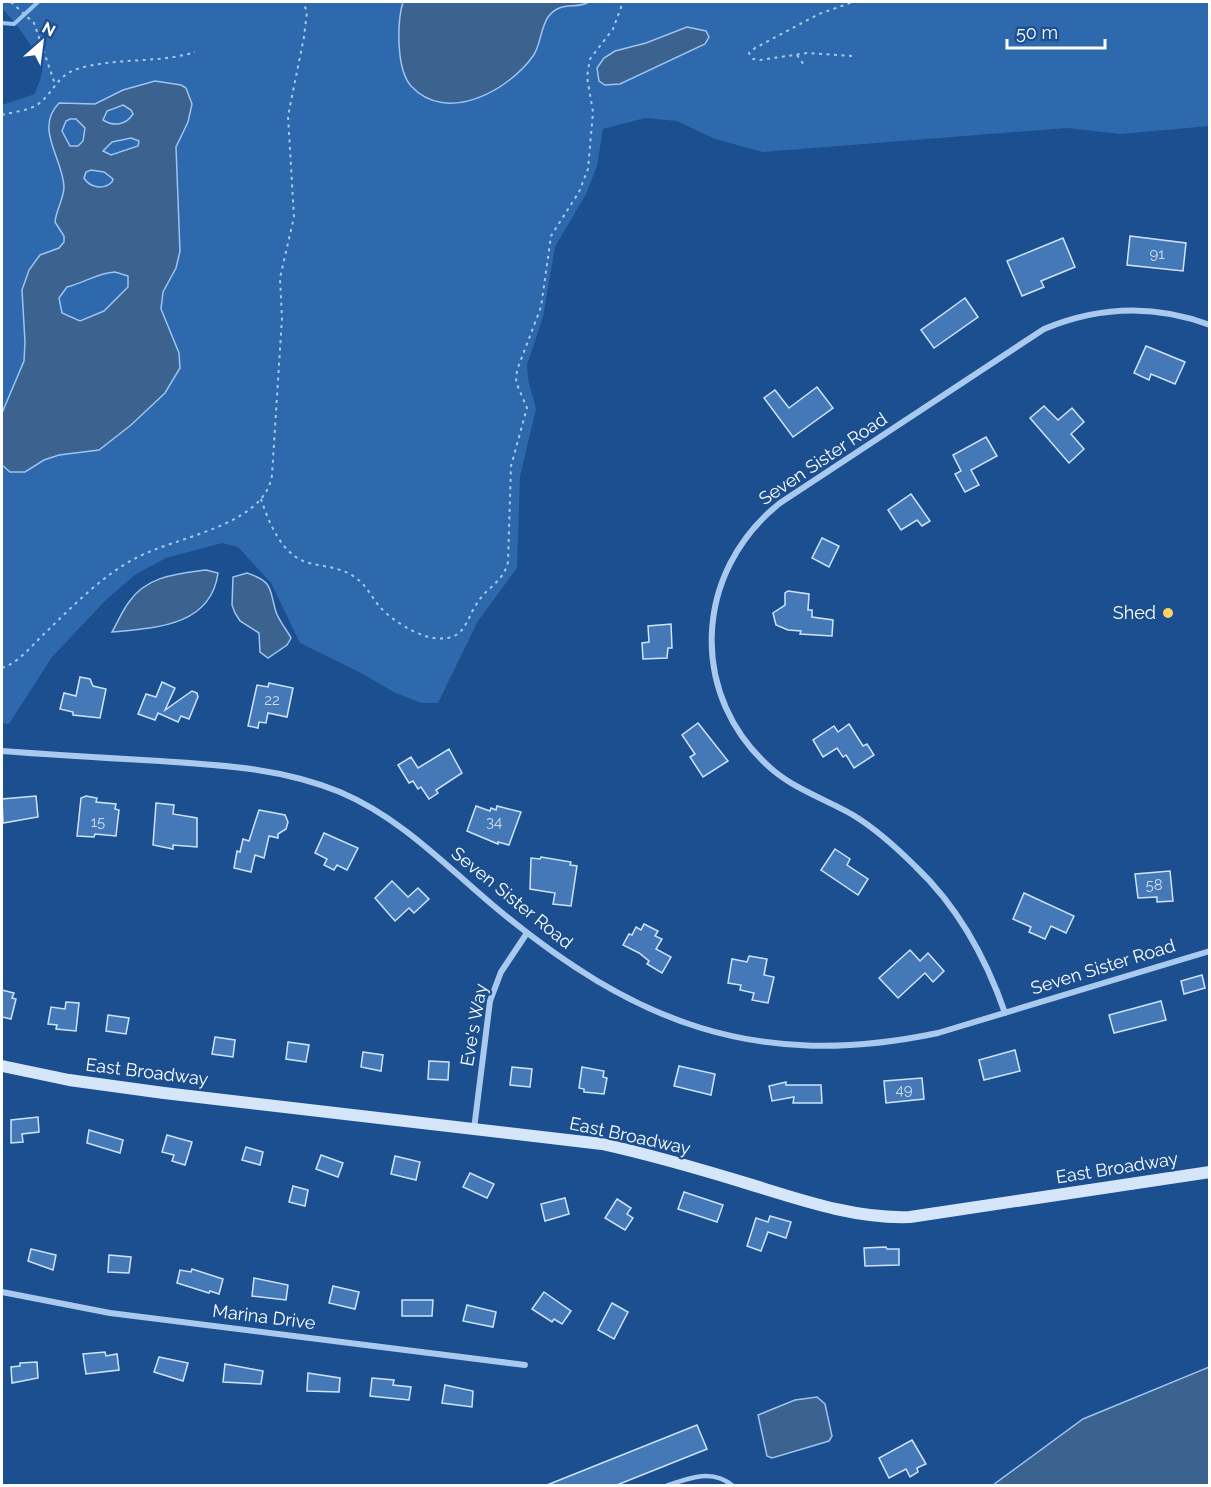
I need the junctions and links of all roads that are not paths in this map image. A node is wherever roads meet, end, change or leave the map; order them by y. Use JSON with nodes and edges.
{"nodes":[{"id":1,"x":1209,"y":325,"type":"edge"},
{"id":2,"x":2,"y":751,"type":"edge"},
{"id":3,"x":527,"y":933,"type":"junction"},
{"id":4,"x":1209,"y":951,"type":"edge"},
{"id":5,"x":1005,"y":1013,"type":"junction"},
{"id":6,"x":2,"y":1066,"type":"edge"},
{"id":7,"x":474,"y":1131,"type":"junction"},
{"id":8,"x":1209,"y":1172,"type":"edge"},
{"id":9,"x":2,"y":1292,"type":"edge"},
{"id":10,"x":525,"y":1365,"type":"dead end"},
{"id":11,"x":666,"y":1485,"type":"edge"},
{"id":12,"x":733,"y":1485,"type":"edge"}],
"edges":[{"from":1,"to":5,"type":"street","name":"Seven Sister Road"},
{"from":2,"to":3,"type":"street","name":"Seven Sister Road"},
{"from":3,"to":5,"type":"street","name":"Seven Sister Road"},
{"from":3,"to":7,"type":"street","name":"Eve's Way"},
{"from":4,"to":5,"type":"street","name":"Seven Sister Road"},
{"from":6,"to":7,"type":"street","name":"East Broadway"},
{"from":7,"to":8,"type":"street","name":"East Broadway"},
{"from":9,"to":10,"type":"street","name":"Marina Drive"},
{"from":11,"to":12,"type":"lane"}]}
